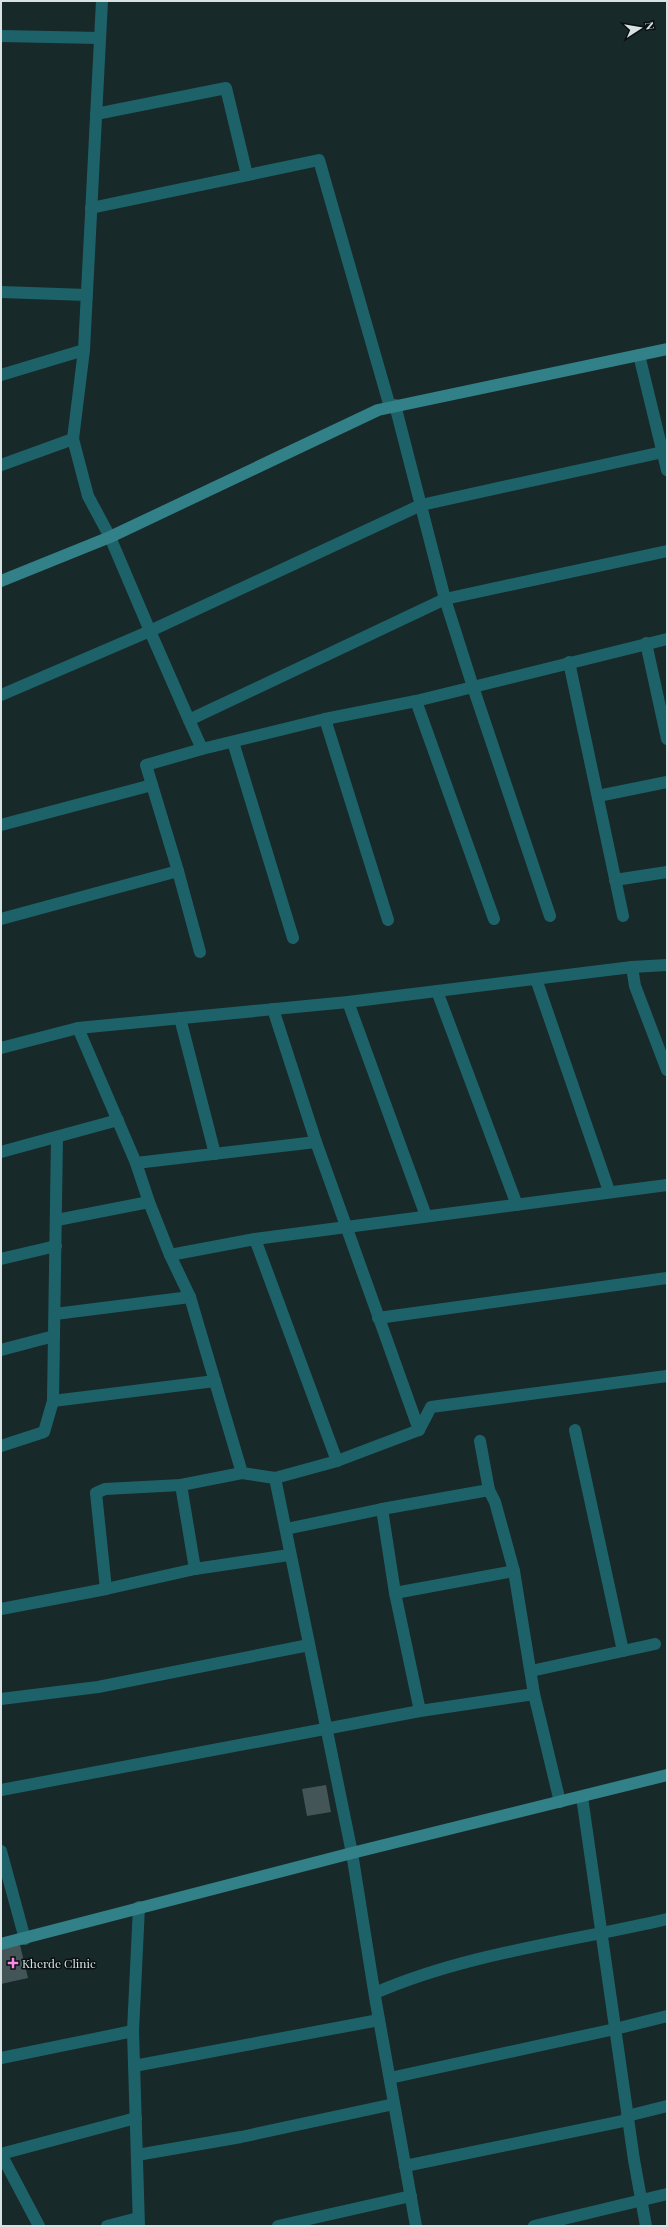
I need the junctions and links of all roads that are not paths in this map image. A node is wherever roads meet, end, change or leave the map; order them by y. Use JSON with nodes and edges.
{"nodes":[{"id":1,"x":102,"y":1,"type":"edge"},
{"id":2,"x":1,"y":36,"type":"edge"},
{"id":3,"x":100,"y":38,"type":"junction"},
{"id":4,"x":96,"y":114,"type":"junction"},
{"id":5,"x":247,"y":175,"type":"junction"},
{"id":6,"x":91,"y":208,"type":"junction"},
{"id":7,"x":1,"y":292,"type":"edge"},
{"id":8,"x":86,"y":295,"type":"junction"},
{"id":9,"x":667,"y":349,"type":"edge"},
{"id":10,"x":84,"y":350,"type":"junction"},
{"id":11,"x":639,"y":355,"type":"junction"},
{"id":12,"x":1,"y":375,"type":"edge"},
{"id":13,"x":392,"y":406,"type":"junction"},
{"id":14,"x":73,"y":439,"type":"junction"},
{"id":15,"x":665,"y":452,"type":"edge"},
{"id":16,"x":1,"y":465,"type":"edge"},
{"id":17,"x":667,"y":470,"type":"edge"},
{"id":18,"x":421,"y":505,"type":"junction"},
{"id":19,"x":110,"y":537,"type":"junction"},
{"id":20,"x":667,"y":551,"type":"edge"},
{"id":21,"x":1,"y":581,"type":"edge"},
{"id":22,"x":445,"y":599,"type":"junction"},
{"id":23,"x":150,"y":631,"type":"junction"},
{"id":24,"x":667,"y":639,"type":"edge"},
{"id":25,"x":646,"y":643,"type":"junction"},
{"id":26,"x":569,"y":662,"type":"junction"},
{"id":27,"x":472,"y":687,"type":"junction"},
{"id":28,"x":1,"y":695,"type":"edge"},
{"id":29,"x":416,"y":701,"type":"junction"},
{"id":30,"x":189,"y":720,"type":"junction"},
{"id":31,"x":325,"y":720,"type":"junction"},
{"id":32,"x":667,"y":739,"type":"edge"},
{"id":33,"x":232,"y":742,"type":"junction"},
{"id":34,"x":202,"y":749,"type":"junction"},
{"id":35,"x":667,"y":782,"type":"edge"},
{"id":36,"x":152,"y":785,"type":"junction"},
{"id":37,"x":598,"y":796,"type":"junction"},
{"id":38,"x":1,"y":825,"type":"edge"},
{"id":39,"x":178,"y":871,"type":"junction"},
{"id":40,"x":667,"y":872,"type":"edge"},
{"id":41,"x":615,"y":880,"type":"junction"},
{"id":42,"x":550,"y":916,"type":"dead end"},
{"id":43,"x":623,"y":916,"type":"dead end"},
{"id":44,"x":1,"y":919,"type":"edge"},
{"id":45,"x":494,"y":919,"type":"dead end"},
{"id":46,"x":388,"y":920,"type":"dead end"},
{"id":47,"x":294,"y":938,"type":"dead end"},
{"id":48,"x":200,"y":952,"type":"dead end"},
{"id":49,"x":667,"y":965,"type":"edge"},
{"id":50,"x":632,"y":967,"type":"junction"},
{"id":51,"x":536,"y":979,"type":"junction"},
{"id":52,"x":438,"y":991,"type":"junction"},
{"id":53,"x":348,"y":1002,"type":"junction"},
{"id":54,"x":273,"y":1010,"type":"junction"},
{"id":55,"x":180,"y":1018,"type":"junction"},
{"id":56,"x":78,"y":1028,"type":"junction"},
{"id":57,"x":1,"y":1048,"type":"edge"},
{"id":58,"x":667,"y":1070,"type":"edge"},
{"id":59,"x":118,"y":1120,"type":"junction"},
{"id":60,"x":57,"y":1137,"type":"junction"},
{"id":61,"x":316,"y":1142,"type":"junction"},
{"id":62,"x":1,"y":1152,"type":"edge"},
{"id":63,"x":215,"y":1154,"type":"junction"},
{"id":64,"x":136,"y":1163,"type":"junction"},
{"id":65,"x":667,"y":1185,"type":"edge"},
{"id":66,"x":609,"y":1191,"type":"junction"},
{"id":67,"x":149,"y":1202,"type":"junction"},
{"id":68,"x":517,"y":1205,"type":"junction"},
{"id":69,"x":426,"y":1216,"type":"junction"},
{"id":70,"x":57,"y":1220,"type":"junction"},
{"id":71,"x":346,"y":1226,"type":"junction"},
{"id":72,"x":255,"y":1239,"type":"junction"},
{"id":73,"x":56,"y":1246,"type":"junction"},
{"id":74,"x":170,"y":1255,"type":"junction"},
{"id":75,"x":1,"y":1259,"type":"edge"},
{"id":76,"x":667,"y":1278,"type":"edge"},
{"id":77,"x":190,"y":1297,"type":"junction"},
{"id":78,"x":55,"y":1314,"type":"junction"},
{"id":79,"x":378,"y":1318,"type":"junction"},
{"id":80,"x":54,"y":1336,"type":"junction"},
{"id":81,"x":1,"y":1350,"type":"edge"},
{"id":82,"x":667,"y":1376,"type":"edge"},
{"id":83,"x":215,"y":1381,"type":"junction"},
{"id":84,"x":53,"y":1400,"type":"junction"},
{"id":85,"x":419,"y":1430,"type":"junction"},
{"id":86,"x":575,"y":1430,"type":"dead end"},
{"id":87,"x":480,"y":1441,"type":"dead end"},
{"id":88,"x":1,"y":1446,"type":"edge"},
{"id":89,"x":337,"y":1461,"type":"junction"},
{"id":90,"x":242,"y":1473,"type":"junction"},
{"id":91,"x":275,"y":1478,"type":"junction"},
{"id":92,"x":181,"y":1485,"type":"junction"},
{"id":93,"x":489,"y":1490,"type":"junction"},
{"id":94,"x":382,"y":1510,"type":"junction"},
{"id":95,"x":286,"y":1529,"type":"junction"},
{"id":96,"x":290,"y":1555,"type":"junction"},
{"id":97,"x":195,"y":1569,"type":"junction"},
{"id":98,"x":514,"y":1571,"type":"junction"},
{"id":99,"x":106,"y":1589,"type":"junction"},
{"id":100,"x":395,"y":1593,"type":"junction"},
{"id":101,"x":1,"y":1609,"type":"edge"},
{"id":102,"x":655,"y":1644,"type":"dead end"},
{"id":103,"x":309,"y":1645,"type":"junction"},
{"id":104,"x":623,"y":1651,"type":"junction"},
{"id":105,"x":531,"y":1672,"type":"junction"},
{"id":106,"x":534,"y":1694,"type":"junction"},
{"id":107,"x":1,"y":1699,"type":"edge"},
{"id":108,"x":420,"y":1711,"type":"junction"},
{"id":109,"x":328,"y":1728,"type":"junction"},
{"id":110,"x":667,"y":1775,"type":"edge"},
{"id":111,"x":1,"y":1790,"type":"edge"},
{"id":112,"x":582,"y":1797,"type":"junction"},
{"id":113,"x":560,"y":1802,"type":"junction"},
{"id":114,"x":1,"y":1851,"type":"edge"},
{"id":115,"x":352,"y":1853,"type":"junction"},
{"id":116,"x":139,"y":1907,"type":"junction"},
{"id":117,"x":667,"y":1918,"type":"edge"},
{"id":118,"x":601,"y":1934,"type":"junction"},
{"id":119,"x":25,"y":1939,"type":"junction"},
{"id":120,"x":1,"y":1944,"type":"edge"},
{"id":121,"x":375,"y":1993,"type":"junction"},
{"id":122,"x":667,"y":2016,"type":"edge"},
{"id":123,"x":379,"y":2020,"type":"junction"},
{"id":124,"x":615,"y":2029,"type":"junction"},
{"id":125,"x":133,"y":2032,"type":"junction"},
{"id":126,"x":1,"y":2058,"type":"edge"},
{"id":127,"x":134,"y":2066,"type":"junction"},
{"id":128,"x":390,"y":2078,"type":"junction"},
{"id":129,"x":394,"y":2104,"type":"junction"},
{"id":130,"x":667,"y":2106,"type":"edge"},
{"id":131,"x":136,"y":2118,"type":"junction"},
{"id":132,"x":628,"y":2118,"type":"junction"},
{"id":133,"x":1,"y":2154,"type":"edge"},
{"id":134,"x":137,"y":2155,"type":"junction"},
{"id":135,"x":405,"y":2166,"type":"junction"},
{"id":136,"x":667,"y":2194,"type":"edge"},
{"id":137,"x":411,"y":2196,"type":"junction"},
{"id":138,"x":641,"y":2200,"type":"junction"},
{"id":139,"x":138,"y":2222,"type":"edge"},
{"id":140,"x":39,"y":2226,"type":"edge"},
{"id":141,"x":107,"y":2226,"type":"edge"},
{"id":142,"x":278,"y":2226,"type":"edge"},
{"id":143,"x":416,"y":2226,"type":"edge"},
{"id":144,"x":534,"y":2226,"type":"edge"},
{"id":145,"x":646,"y":2226,"type":"edge"}],
"edges":[{"from":1,"to":3,"type":"street"},
{"from":2,"to":3,"type":"street"},
{"from":3,"to":4,"type":"street"},
{"from":4,"to":5,"type":"street"},
{"from":4,"to":6,"type":"street"},
{"from":5,"to":6,"type":"street"},
{"from":5,"to":13,"type":"street"},
{"from":6,"to":8,"type":"street"},
{"from":7,"to":8,"type":"street"},
{"from":8,"to":10,"type":"street"},
{"from":9,"to":11,"type":"street"},
{"from":10,"to":12,"type":"street"},
{"from":10,"to":14,"type":"street"},
{"from":11,"to":13,"type":"street"},
{"from":11,"to":15,"type":"street"},
{"from":13,"to":18,"type":"street"},
{"from":13,"to":19,"type":"street"},
{"from":14,"to":16,"type":"street"},
{"from":14,"to":19,"type":"street"},
{"from":15,"to":17,"type":"street"},
{"from":15,"to":18,"type":"street"},
{"from":18,"to":22,"type":"street"},
{"from":18,"to":23,"type":"street"},
{"from":19,"to":21,"type":"street"},
{"from":19,"to":23,"type":"street"},
{"from":20,"to":22,"type":"street"},
{"from":22,"to":27,"type":"street"},
{"from":22,"to":30,"type":"street"},
{"from":23,"to":28,"type":"street"},
{"from":23,"to":30,"type":"street"},
{"from":24,"to":25,"type":"street"},
{"from":25,"to":26,"type":"street"},
{"from":25,"to":32,"type":"street"},
{"from":26,"to":27,"type":"street"},
{"from":26,"to":37,"type":"street"},
{"from":27,"to":29,"type":"street"},
{"from":27,"to":42,"type":"street"},
{"from":29,"to":31,"type":"street"},
{"from":29,"to":45,"type":"street"},
{"from":30,"to":34,"type":"street"},
{"from":31,"to":33,"type":"street"},
{"from":31,"to":46,"type":"street"},
{"from":33,"to":34,"type":"street"},
{"from":33,"to":47,"type":"street"},
{"from":34,"to":36,"type":"street"},
{"from":35,"to":37,"type":"street"},
{"from":36,"to":38,"type":"street"},
{"from":36,"to":39,"type":"street"},
{"from":37,"to":41,"type":"street"},
{"from":39,"to":44,"type":"street"},
{"from":39,"to":48,"type":"street"},
{"from":40,"to":41,"type":"street"},
{"from":41,"to":43,"type":"street"},
{"from":49,"to":50,"type":"street"},
{"from":50,"to":51,"type":"street"},
{"from":50,"to":58,"type":"street"},
{"from":51,"to":52,"type":"street"},
{"from":51,"to":66,"type":"street"},
{"from":52,"to":53,"type":"street"},
{"from":52,"to":68,"type":"street"},
{"from":53,"to":54,"type":"street"},
{"from":53,"to":69,"type":"street"},
{"from":54,"to":55,"type":"street"},
{"from":54,"to":61,"type":"street"},
{"from":55,"to":56,"type":"street"},
{"from":55,"to":63,"type":"street"},
{"from":56,"to":57,"type":"street"},
{"from":56,"to":59,"type":"street"},
{"from":59,"to":60,"type":"street"},
{"from":59,"to":64,"type":"street"},
{"from":60,"to":62,"type":"street"},
{"from":60,"to":70,"type":"street"},
{"from":61,"to":63,"type":"street"},
{"from":61,"to":71,"type":"street"},
{"from":63,"to":64,"type":"street"},
{"from":64,"to":67,"type":"street"},
{"from":65,"to":66,"type":"street"},
{"from":66,"to":68,"type":"street"},
{"from":67,"to":70,"type":"street"},
{"from":67,"to":74,"type":"street"},
{"from":68,"to":69,"type":"street"},
{"from":69,"to":71,"type":"street"},
{"from":70,"to":73,"type":"street"},
{"from":71,"to":72,"type":"street"},
{"from":71,"to":79,"type":"street"},
{"from":72,"to":74,"type":"street"},
{"from":72,"to":89,"type":"street"},
{"from":73,"to":75,"type":"street"},
{"from":73,"to":78,"type":"street"},
{"from":74,"to":77,"type":"street"},
{"from":76,"to":79,"type":"street"},
{"from":77,"to":78,"type":"street"},
{"from":77,"to":83,"type":"street"},
{"from":78,"to":80,"type":"street"},
{"from":79,"to":85,"type":"street"},
{"from":80,"to":81,"type":"street"},
{"from":80,"to":84,"type":"street"},
{"from":82,"to":85,"type":"street"},
{"from":83,"to":84,"type":"street"},
{"from":83,"to":90,"type":"street"},
{"from":84,"to":88,"type":"street"},
{"from":85,"to":89,"type":"street"},
{"from":86,"to":104,"type":"street"},
{"from":87,"to":93,"type":"street"},
{"from":89,"to":91,"type":"street"},
{"from":90,"to":91,"type":"street"},
{"from":90,"to":92,"type":"street"},
{"from":91,"to":95,"type":"street"},
{"from":92,"to":97,"type":"street"},
{"from":92,"to":99,"type":"street"},
{"from":93,"to":94,"type":"street"},
{"from":93,"to":98,"type":"street"},
{"from":94,"to":95,"type":"street"},
{"from":94,"to":100,"type":"street"},
{"from":95,"to":96,"type":"street"},
{"from":96,"to":97,"type":"street"},
{"from":96,"to":103,"type":"street"},
{"from":97,"to":99,"type":"street"},
{"from":98,"to":100,"type":"street"},
{"from":98,"to":105,"type":"street"},
{"from":99,"to":101,"type":"street"},
{"from":100,"to":108,"type":"street"},
{"from":102,"to":104,"type":"street"},
{"from":103,"to":107,"type":"street"},
{"from":103,"to":109,"type":"street"},
{"from":104,"to":105,"type":"street"},
{"from":105,"to":106,"type":"street"},
{"from":106,"to":108,"type":"street"},
{"from":106,"to":113,"type":"street"},
{"from":108,"to":109,"type":"street"},
{"from":109,"to":111,"type":"street"},
{"from":109,"to":115,"type":"street"},
{"from":110,"to":112,"type":"street"},
{"from":112,"to":113,"type":"street"},
{"from":112,"to":118,"type":"street"},
{"from":113,"to":115,"type":"street"},
{"from":114,"to":119,"type":"street"},
{"from":115,"to":116,"type":"street"},
{"from":115,"to":121,"type":"street"},
{"from":116,"to":119,"type":"street"},
{"from":116,"to":125,"type":"street"},
{"from":117,"to":118,"type":"street"},
{"from":118,"to":121,"type":"street"},
{"from":118,"to":124,"type":"street"},
{"from":119,"to":120,"type":"street"},
{"from":121,"to":123,"type":"street"},
{"from":122,"to":124,"type":"street"},
{"from":123,"to":127,"type":"street"},
{"from":123,"to":128,"type":"street"},
{"from":124,"to":128,"type":"street"},
{"from":124,"to":132,"type":"street"},
{"from":125,"to":126,"type":"street"},
{"from":125,"to":127,"type":"street"},
{"from":127,"to":131,"type":"street"},
{"from":128,"to":129,"type":"street"},
{"from":129,"to":134,"type":"street"},
{"from":129,"to":135,"type":"street"},
{"from":130,"to":132,"type":"street"},
{"from":131,"to":133,"type":"street"},
{"from":131,"to":134,"type":"street"},
{"from":132,"to":135,"type":"street"},
{"from":132,"to":138,"type":"street"},
{"from":133,"to":140,"type":"street"},
{"from":134,"to":139,"type":"street"},
{"from":135,"to":137,"type":"street"},
{"from":136,"to":138,"type":"street"},
{"from":137,"to":142,"type":"street"},
{"from":137,"to":143,"type":"street"},
{"from":138,"to":144,"type":"street"},
{"from":138,"to":145,"type":"street"},
{"from":139,"to":141,"type":"street"}]}
